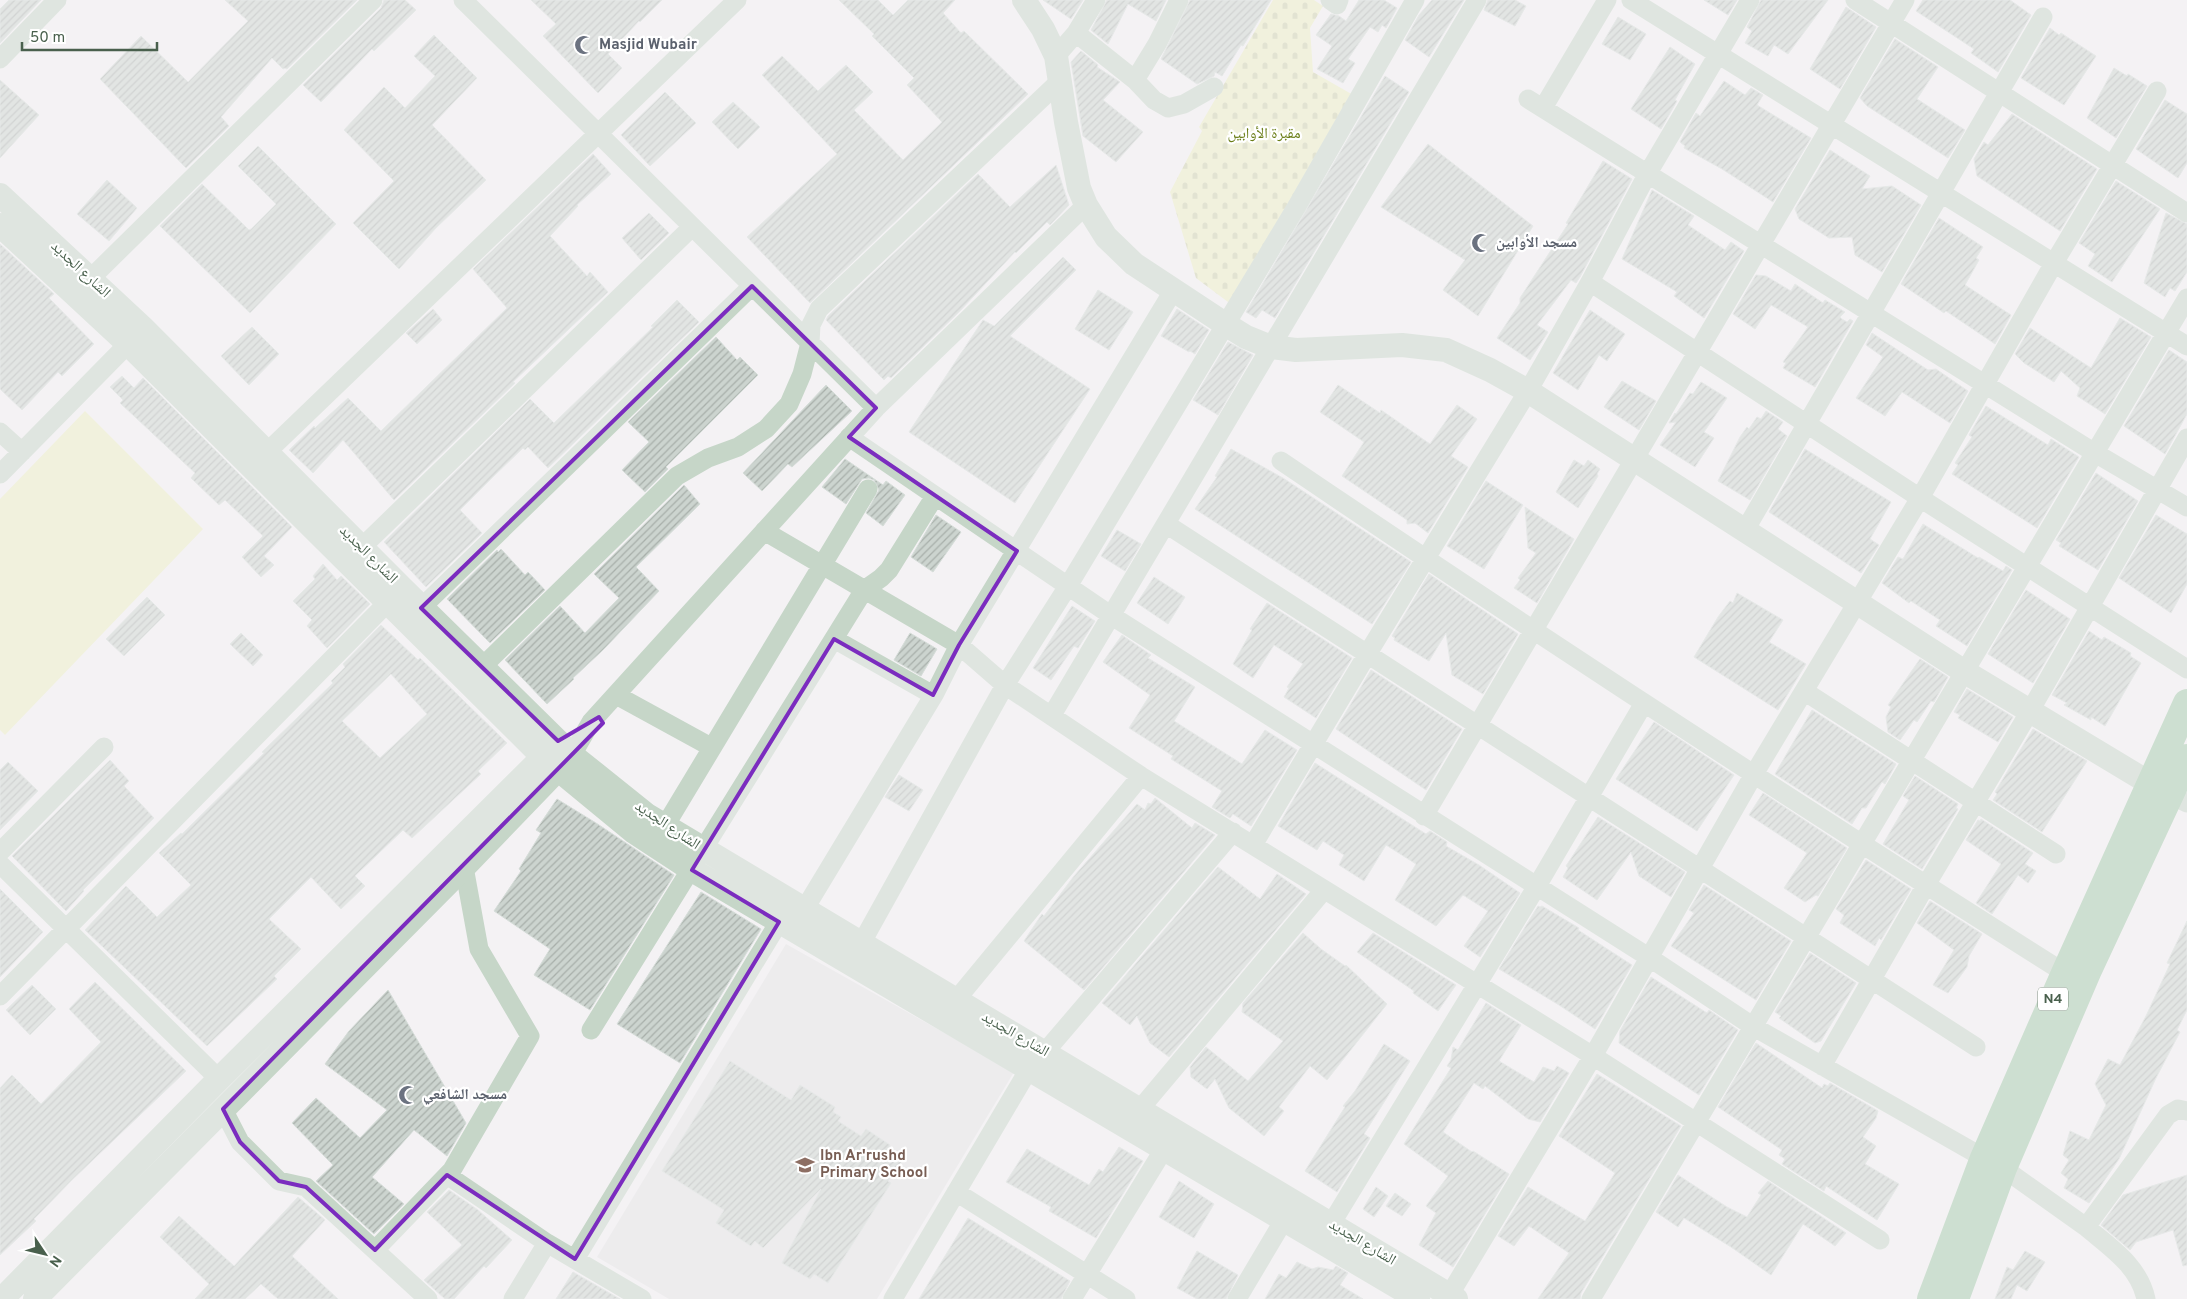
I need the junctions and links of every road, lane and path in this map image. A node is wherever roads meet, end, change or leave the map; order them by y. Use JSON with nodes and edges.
{"nodes":[{"id":1,"x":57,"y":0,"type":"edge"},
{"id":2,"x":373,"y":0,"type":"edge"},
{"id":3,"x":463,"y":0,"type":"edge"},
{"id":4,"x":737,"y":0,"type":"edge"},
{"id":5,"x":1024,"y":0,"type":"edge"},
{"id":6,"x":1096,"y":0,"type":"edge"},
{"id":7,"x":1179,"y":0,"type":"edge"},
{"id":8,"x":1330,"y":0,"type":"edge"},
{"id":9,"x":1339,"y":0,"type":"edge"},
{"id":10,"x":1415,"y":0,"type":"edge"},
{"id":11,"x":1477,"y":0,"type":"edge"},
{"id":12,"x":1607,"y":0,"type":"edge"},
{"id":13,"x":1631,"y":0,"type":"edge"},
{"id":14,"x":1750,"y":0,"type":"edge"},
{"id":15,"x":1855,"y":0,"type":"edge"},
{"id":16,"x":1905,"y":0,"type":"edge"},
{"id":17,"x":2044,"y":17,"type":"dead end"},
{"id":18,"x":1892,"y":24,"type":"junction"},
{"id":19,"x":1076,"y":33,"type":"junction"},
{"id":20,"x":1718,"y":54,"type":"junction"},
{"id":21,"x":1056,"y":56,"type":"junction"},
{"id":22,"x":0,"y":58,"type":"edge"},
{"id":23,"x":1135,"y":80,"type":"junction"},
{"id":24,"x":1060,"y":81,"type":"junction"},
{"id":25,"x":1214,"y":88,"type":"dead end"},
{"id":26,"x":2157,"y":91,"type":"dead end"},
{"id":27,"x":2000,"y":93,"type":"junction"},
{"id":28,"x":1831,"y":125,"type":"junction"},
{"id":29,"x":597,"y":134,"type":"junction"},
{"id":30,"x":2113,"y":165,"type":"junction"},
{"id":31,"x":1648,"y":174,"type":"junction"},
{"id":32,"x":1941,"y":193,"type":"junction"},
{"id":33,"x":0,"y":195,"type":"edge"},
{"id":34,"x":1086,"y":205,"type":"junction"},
{"id":35,"x":2187,"y":212,"type":"edge"},
{"id":36,"x":0,"y":224,"type":"edge"},
{"id":37,"x":692,"y":227,"type":"junction"},
{"id":38,"x":1760,"y":244,"type":"junction"},
{"id":39,"x":2054,"y":264,"type":"junction"},
{"id":40,"x":90,"y":279,"type":"junction"},
{"id":41,"x":1590,"y":282,"type":"junction"},
{"id":42,"x":752,"y":286,"type":"junction"},
{"id":43,"x":1173,"y":291,"type":"junction"},
{"id":44,"x":2187,"y":298,"type":"edge"},
{"id":45,"x":1872,"y":313,"type":"junction"},
{"id":46,"x":1225,"y":324,"type":"junction"},
{"id":47,"x":2166,"y":333,"type":"junction"},
{"id":48,"x":810,"y":343,"type":"junction"},
{"id":49,"x":128,"y":344,"type":"junction"},
{"id":50,"x":2187,"y":346,"type":"edge"},
{"id":51,"x":1271,"y":347,"type":"junction"},
{"id":52,"x":1696,"y":353,"type":"junction"},
{"id":53,"x":1985,"y":384,"type":"junction"},
{"id":54,"x":1528,"y":391,"type":"junction"},
{"id":55,"x":876,"y":408,"type":"junction"},
{"id":56,"x":1807,"y":424,"type":"junction"},
{"id":57,"x":0,"y":432,"type":"edge"},
{"id":58,"x":849,"y":437,"type":"junction"},
{"id":59,"x":2187,"y":438,"type":"edge"},
{"id":60,"x":22,"y":452,"type":"junction"},
{"id":61,"x":267,"y":452,"type":"junction"},
{"id":62,"x":2095,"y":453,"type":"junction"},
{"id":63,"x":1633,"y":460,"type":"junction"},
{"id":64,"x":1281,"y":461,"type":"dead end"},
{"id":65,"x":0,"y":474,"type":"edge"},
{"id":66,"x":868,"y":489,"type":"dead end"},
{"id":67,"x":2157,"y":489,"type":"junction"},
{"id":68,"x":935,"y":496,"type":"junction"},
{"id":69,"x":1920,"y":498,"type":"junction"},
{"id":70,"x":2187,"y":507,"type":"edge"},
{"id":71,"x":1166,"y":524,"type":"junction"},
{"id":72,"x":764,"y":531,"type":"junction"},
{"id":73,"x":1744,"y":532,"type":"junction"},
{"id":74,"x":362,"y":548,"type":"junction"},
{"id":75,"x":1017,"y":551,"type":"junction"},
{"id":76,"x":1425,"y":559,"type":"junction"},
{"id":77,"x":821,"y":565,"type":"junction"},
{"id":78,"x":2027,"y":567,"type":"junction"},
{"id":79,"x":1068,"y":586,"type":"junction"},
{"id":80,"x":864,"y":590,"type":"junction"},
{"id":81,"x":395,"y":595,"type":"junction"},
{"id":82,"x":1859,"y":603,"type":"junction"},
{"id":83,"x":2090,"y":607,"type":"junction"},
{"id":84,"x":422,"y":608,"type":"junction"},
{"id":85,"x":1112,"y":616,"type":"junction"},
{"id":86,"x":1534,"y":632,"type":"junction"},
{"id":87,"x":834,"y":639,"type":"junction"},
{"id":88,"x":959,"y":645,"type":"junction"},
{"id":89,"x":1368,"y":653,"type":"junction"},
{"id":90,"x":482,"y":667,"type":"junction"},
{"id":91,"x":2187,"y":668,"type":"edge"},
{"id":92,"x":1965,"y":672,"type":"junction"},
{"id":93,"x":1005,"y":685,"type":"junction"},
{"id":94,"x":1804,"y":691,"type":"junction"},
{"id":95,"x":616,"y":695,"type":"junction"},
{"id":96,"x":933,"y":695,"type":"junction"},
{"id":97,"x":1644,"y":703,"type":"junction"},
{"id":98,"x":2187,"y":703,"type":"edge"},
{"id":99,"x":2030,"y":711,"type":"junction"},
{"id":100,"x":1052,"y":715,"type":"junction"},
{"id":101,"x":1479,"y":726,"type":"junction"},
{"id":102,"x":1314,"y":744,"type":"junction"},
{"id":103,"x":104,"y":747,"type":"dead end"},
{"id":104,"x":711,"y":748,"type":"junction"},
{"id":105,"x":558,"y":756,"type":"junction"},
{"id":106,"x":2187,"y":758,"type":"edge"},
{"id":107,"x":1912,"y":761,"type":"junction"},
{"id":108,"x":1754,"y":774,"type":"junction"},
{"id":109,"x":1141,"y":776,"type":"junction"},
{"id":110,"x":2169,"y":794,"type":"edge"},
{"id":111,"x":1588,"y":797,"type":"junction"},
{"id":112,"x":1977,"y":802,"type":"junction"},
{"id":113,"x":1424,"y":816,"type":"junction"},
{"id":114,"x":665,"y":826,"type":"junction"},
{"id":115,"x":1232,"y":832,"type":"junction"},
{"id":116,"x":1253,"y":845,"type":"junction"},
{"id":117,"x":1862,"y":845,"type":"junction"},
{"id":118,"x":0,"y":852,"type":"edge"},
{"id":119,"x":2056,"y":854,"type":"dead end"},
{"id":120,"x":698,"y":861,"type":"junction"},
{"id":121,"x":0,"y":864,"type":"edge"},
{"id":122,"x":464,"y":867,"type":"junction"},
{"id":123,"x":1700,"y":869,"type":"junction"},
{"id":124,"x":1926,"y":885,"type":"junction"},
{"id":125,"x":1536,"y":886,"type":"junction"},
{"id":126,"x":1324,"y":890,"type":"junction"},
{"id":127,"x":804,"y":910,"type":"junction"},
{"id":128,"x":779,"y":922,"type":"junction"},
{"id":129,"x":66,"y":930,"type":"junction"},
{"id":130,"x":1807,"y":938,"type":"junction"},
{"id":131,"x":861,"y":944,"type":"junction"},
{"id":132,"x":1650,"y":958,"type":"junction"},
{"id":133,"x":2064,"y":973,"type":"junction"},
{"id":134,"x":1872,"y":980,"type":"junction"},
{"id":135,"x":1476,"y":984,"type":"junction"},
{"id":136,"x":0,"y":996,"type":"edge"},
{"id":137,"x":956,"y":1000,"type":"junction"},
{"id":138,"x":1754,"y":1027,"type":"junction"},
{"id":139,"x":591,"y":1030,"type":"dead end"},
{"id":140,"x":1976,"y":1047,"type":"dead end"},
{"id":141,"x":1593,"y":1056,"type":"junction"},
{"id":142,"x":1037,"y":1061,"type":"junction"},
{"id":143,"x":1822,"y":1066,"type":"junction"},
{"id":144,"x":219,"y":1079,"type":"junction"},
{"id":145,"x":223,"y":1108,"type":"junction"},
{"id":146,"x":1140,"y":1109,"type":"junction"},
{"id":147,"x":2187,"y":1111,"type":"edge"},
{"id":148,"x":1697,"y":1124,"type":"junction"},
{"id":149,"x":1164,"y":1149,"type":"junction"},
{"id":150,"x":1993,"y":1163,"type":"junction"},
{"id":151,"x":447,"y":1175,"type":"junction"},
{"id":152,"x":956,"y":1192,"type":"junction"},
{"id":153,"x":1284,"y":1220,"type":"junction"},
{"id":154,"x":1330,"y":1224,"type":"junction"},
{"id":155,"x":2086,"y":1227,"type":"junction"},
{"id":156,"x":1880,"y":1240,"type":"dead end"},
{"id":157,"x":547,"y":1244,"type":"junction"},
{"id":158,"x":375,"y":1250,"type":"junction"},
{"id":159,"x":575,"y":1259,"type":"junction"},
{"id":160,"x":1087,"y":1275,"type":"junction"},
{"id":161,"x":1451,"y":1298,"type":"edge"},
{"id":162,"x":2,"y":1299,"type":"edge"},
{"id":163,"x":35,"y":1299,"type":"edge"},
{"id":164,"x":428,"y":1299,"type":"edge"},
{"id":165,"x":513,"y":1299,"type":"edge"},
{"id":166,"x":642,"y":1299,"type":"edge"},
{"id":167,"x":894,"y":1299,"type":"edge"},
{"id":168,"x":1072,"y":1299,"type":"edge"},
{"id":169,"x":1126,"y":1299,"type":"edge"},
{"id":170,"x":1237,"y":1299,"type":"edge"},
{"id":171,"x":1418,"y":1299,"type":"edge"},
{"id":172,"x":1591,"y":1299,"type":"edge"},
{"id":173,"x":1931,"y":1299,"type":"edge"},
{"id":174,"x":1955,"y":1299,"type":"edge"},
{"id":175,"x":2146,"y":1299,"type":"edge"}],
"edges":[{"from":1,"to":22,"type":"street"},
{"from":2,"to":40,"type":"street"},
{"from":3,"to":29,"type":"street"},
{"from":4,"to":29,"type":"street"},
{"from":5,"to":21,"type":"street"},
{"from":6,"to":19,"type":"street"},
{"from":7,"to":23,"type":"street"},
{"from":8,"to":9,"type":"street"},
{"from":10,"to":46,"type":"street"},
{"from":11,"to":51,"type":"street"},
{"from":12,"to":31,"type":"street"},
{"from":13,"to":20,"type":"street"},
{"from":14,"to":20,"type":"street"},
{"from":15,"to":18,"type":"street"},
{"from":16,"to":18,"type":"street"},
{"from":17,"to":27,"type":"street"},
{"from":18,"to":27,"type":"street"},
{"from":18,"to":28,"type":"street"},
{"from":19,"to":21,"type":"street"},
{"from":19,"to":23,"type":"street"},
{"from":20,"to":28,"type":"street"},
{"from":20,"to":31,"type":"street"},
{"from":21,"to":24,"type":"street"},
{"from":23,"to":25,"type":"street"},
{"from":24,"to":34,"type":"street"},
{"from":24,"to":48,"type":"street"},
{"from":26,"to":30,"type":"street"},
{"from":27,"to":30,"type":"street"},
{"from":27,"to":32,"type":"street"},
{"from":28,"to":32,"type":"street"},
{"from":28,"to":38,"type":"street"},
{"from":29,"to":37,"type":"street"},
{"from":29,"to":61,"type":"street"},
{"from":30,"to":35,"type":"street"},
{"from":30,"to":39,"type":"street"},
{"from":31,"to":38,"type":"street"},
{"from":31,"to":41,"type":"street"},
{"from":32,"to":39,"type":"street"},
{"from":32,"to":45,"type":"street"},
{"from":33,"to":40,"type":"street","name":"الشارع الجديد"},
{"from":34,"to":43,"type":"street"},
{"from":34,"to":55,"type":"street"},
{"from":36,"to":49,"type":"street","name":"الشارع الجديد"},
{"from":37,"to":42,"type":"street"},
{"from":37,"to":74,"type":"street"},
{"from":38,"to":45,"type":"street"},
{"from":38,"to":52,"type":"street"},
{"from":39,"to":47,"type":"street"},
{"from":39,"to":53,"type":"street"},
{"from":40,"to":61,"type":"street","name":"الشارع الجديد"},
{"from":41,"to":52,"type":"street"},
{"from":41,"to":54,"type":"street"},
{"from":42,"to":48,"type":"street"},
{"from":42,"to":84,"type":"street"},
{"from":43,"to":46,"type":"street"},
{"from":43,"to":75,"type":"street"},
{"from":44,"to":47,"type":"street"},
{"from":45,"to":53,"type":"street"},
{"from":45,"to":56,"type":"street"},
{"from":46,"to":51,"type":"street"},
{"from":46,"to":79,"type":"street"},
{"from":47,"to":50,"type":"street"},
{"from":47,"to":62,"type":"street"},
{"from":48,"to":55,"type":"street"},
{"from":48,"to":90,"type":"street"},
{"from":49,"to":60,"type":"street"},
{"from":49,"to":81,"type":"street","name":"الشارع الجديد"},
{"from":51,"to":54,"type":"street"},
{"from":51,"to":71,"type":"street"},
{"from":52,"to":56,"type":"street"},
{"from":52,"to":63,"type":"street"},
{"from":53,"to":62,"type":"street"},
{"from":53,"to":69,"type":"street"},
{"from":54,"to":63,"type":"street"},
{"from":54,"to":76,"type":"street"},
{"from":55,"to":58,"type":"street"},
{"from":56,"to":69,"type":"street"},
{"from":56,"to":73,"type":"street"},
{"from":57,"to":60,"type":"street"},
{"from":58,"to":68,"type":"street"},
{"from":58,"to":72,"type":"street"},
{"from":59,"to":67,"type":"street"},
{"from":60,"to":65,"type":"street"},
{"from":61,"to":74,"type":"street","name":"الشارع الجديد"},
{"from":62,"to":67,"type":"street"},
{"from":62,"to":78,"type":"street"},
{"from":63,"to":73,"type":"street"},
{"from":63,"to":86,"type":"street"},
{"from":64,"to":76,"type":"street"},
{"from":66,"to":77,"type":"street"},
{"from":67,"to":70,"type":"street"},
{"from":67,"to":83,"type":"street"},
{"from":68,"to":75,"type":"street"},
{"from":68,"to":80,"type":"street"},
{"from":69,"to":78,"type":"street"},
{"from":69,"to":82,"type":"street"},
{"from":71,"to":85,"type":"street"},
{"from":71,"to":89,"type":"street"},
{"from":72,"to":77,"type":"street"},
{"from":72,"to":95,"type":"street"},
{"from":73,"to":82,"type":"street"},
{"from":74,"to":81,"type":"street","name":"الشارع الجديد"},
{"from":75,"to":79,"type":"street"},
{"from":75,"to":88,"type":"street"},
{"from":76,"to":86,"type":"street"},
{"from":76,"to":89,"type":"street"},
{"from":77,"to":80,"type":"street"},
{"from":77,"to":104,"type":"street"},
{"from":78,"to":83,"type":"street"},
{"from":78,"to":92,"type":"street"},
{"from":79,"to":85,"type":"street"},
{"from":79,"to":93,"type":"street"},
{"from":80,"to":87,"type":"street"},
{"from":80,"to":88,"type":"street"},
{"from":81,"to":84,"type":"street","name":"الشارع الجديد"},
{"from":81,"to":105,"type":"street","name":"الشارع الجديد"},
{"from":81,"to":129,"type":"street"},
{"from":82,"to":92,"type":"street"},
{"from":82,"to":94,"type":"street"},
{"from":83,"to":91,"type":"street"},
{"from":83,"to":99,"type":"street"},
{"from":84,"to":90,"type":"street","name":"الشارع الجديد"},
{"from":85,"to":100,"type":"street"},
{"from":85,"to":102,"type":"street"},
{"from":86,"to":97,"type":"street"},
{"from":86,"to":101,"type":"street"},
{"from":87,"to":96,"type":"street"},
{"from":87,"to":120,"type":"street"},
{"from":88,"to":93,"type":"street"},
{"from":88,"to":96,"type":"street"},
{"from":89,"to":101,"type":"street"},
{"from":89,"to":102,"type":"street"},
{"from":90,"to":105,"type":"street","name":"الشارع الجديد"},
{"from":92,"to":99,"type":"street"},
{"from":92,"to":107,"type":"street"},
{"from":93,"to":100,"type":"street"},
{"from":93,"to":131,"type":"street"},
{"from":94,"to":107,"type":"street"},
{"from":94,"to":108,"type":"street"},
{"from":95,"to":104,"type":"street"},
{"from":95,"to":105,"type":"street"},
{"from":96,"to":127,"type":"street"},
{"from":97,"to":108,"type":"street"},
{"from":97,"to":111,"type":"street"},
{"from":98,"to":110,"type":"highway","number":"N4"},
{"from":99,"to":110,"type":"street"},
{"from":99,"to":112,"type":"street"},
{"from":100,"to":109,"type":"street"},
{"from":101,"to":111,"type":"street"},
{"from":101,"to":113,"type":"street"},
{"from":102,"to":113,"type":"street"},
{"from":102,"to":116,"type":"street"},
{"from":103,"to":118,"type":"street"},
{"from":104,"to":114,"type":"street"},
{"from":105,"to":114,"type":"street","name":"الشارع الجديد"},
{"from":105,"to":120,"type":"street","name":"الشارع الجديد"},
{"from":105,"to":122,"type":"street"},
{"from":105,"to":144,"type":"street"},
{"from":106,"to":110,"type":"highway","number":"N4"},
{"from":107,"to":112,"type":"street"},
{"from":107,"to":117,"type":"street"},
{"from":108,"to":117,"type":"street"},
{"from":108,"to":123,"type":"street"},
{"from":109,"to":115,"type":"street"},
{"from":109,"to":137,"type":"street"},
{"from":110,"to":133,"type":"highway","number":"N4"},
{"from":110,"to":150,"type":"highway","number":"N4"},
{"from":111,"to":123,"type":"street"},
{"from":111,"to":125,"type":"street"},
{"from":112,"to":119,"type":"street"},
{"from":112,"to":124,"type":"street"},
{"from":113,"to":125,"type":"street"},
{"from":114,"to":120,"type":"street","name":"الشارع الجديد"},
{"from":115,"to":116,"type":"street"},
{"from":115,"to":142,"type":"street"},
{"from":116,"to":126,"type":"street"},
{"from":117,"to":124,"type":"street"},
{"from":117,"to":130,"type":"street"},
{"from":120,"to":127,"type":"street","name":"الشارع الجديد"},
{"from":120,"to":128,"type":"street","name":"الشارع الجديد"},
{"from":120,"to":139,"type":"street"},
{"from":121,"to":129,"type":"street"},
{"from":122,"to":145,"type":"street"},
{"from":122,"to":151,"type":"street"},
{"from":123,"to":130,"type":"street"},
{"from":123,"to":132,"type":"street"},
{"from":124,"to":133,"type":"street"},
{"from":124,"to":134,"type":"street"},
{"from":125,"to":132,"type":"street"},
{"from":125,"to":135,"type":"street"},
{"from":126,"to":135,"type":"street"},
{"from":126,"to":146,"type":"street"},
{"from":127,"to":131,"type":"street","name":"الشارع الجديد"},
{"from":128,"to":142,"type":"street","name":"الشارع الجديد"},
{"from":128,"to":159,"type":"street"},
{"from":129,"to":136,"type":"street"},
{"from":129,"to":144,"type":"street"},
{"from":130,"to":134,"type":"street"},
{"from":130,"to":138,"type":"street"},
{"from":131,"to":137,"type":"street","name":"الشارع الجديد"},
{"from":132,"to":138,"type":"street"},
{"from":132,"to":141,"type":"street"},
{"from":133,"to":150,"type":"highway","number":"N4"},
{"from":134,"to":140,"type":"street"},
{"from":134,"to":143,"type":"street"},
{"from":135,"to":141,"type":"street"},
{"from":135,"to":154,"type":"street"},
{"from":137,"to":142,"type":"street","name":"الشارع الجديد"},
{"from":138,"to":143,"type":"street"},
{"from":138,"to":148,"type":"street"},
{"from":141,"to":148,"type":"street"},
{"from":141,"to":161,"type":"street"},
{"from":142,"to":146,"type":"street","name":"الشارع الجديد"},
{"from":142,"to":149,"type":"street","name":"الشارع الجديد"},
{"from":142,"to":152,"type":"street"},
{"from":143,"to":150,"type":"street"},
{"from":144,"to":162,"type":"street"},
{"from":145,"to":158,"type":"street"},
{"from":145,"to":163,"type":"street"},
{"from":146,"to":154,"type":"street","name":"الشارع الجديد"},
{"from":147,"to":155,"type":"street"},
{"from":148,"to":156,"type":"street"},
{"from":148,"to":172,"type":"street"},
{"from":149,"to":153,"type":"street","name":"الشارع الجديد"},
{"from":149,"to":160,"type":"street"},
{"from":150,"to":155,"type":"street"},
{"from":150,"to":173,"type":"highway","number":"N4"},
{"from":150,"to":174,"type":"highway","number":"N4"},
{"from":151,"to":157,"type":"street"},
{"from":151,"to":158,"type":"street"},
{"from":152,"to":160,"type":"street"},
{"from":152,"to":167,"type":"street"},
{"from":153,"to":170,"type":"street"},
{"from":153,"to":171,"type":"street","name":"الشارع الجديد"},
{"from":154,"to":161,"type":"street","name":"الشارع الجديد"},
{"from":155,"to":175,"type":"street"},
{"from":157,"to":159,"type":"street"},
{"from":157,"to":165,"type":"street"},
{"from":158,"to":164,"type":"street"},
{"from":159,"to":166,"type":"street"},
{"from":160,"to":168,"type":"street"},
{"from":160,"to":169,"type":"street"}]}
